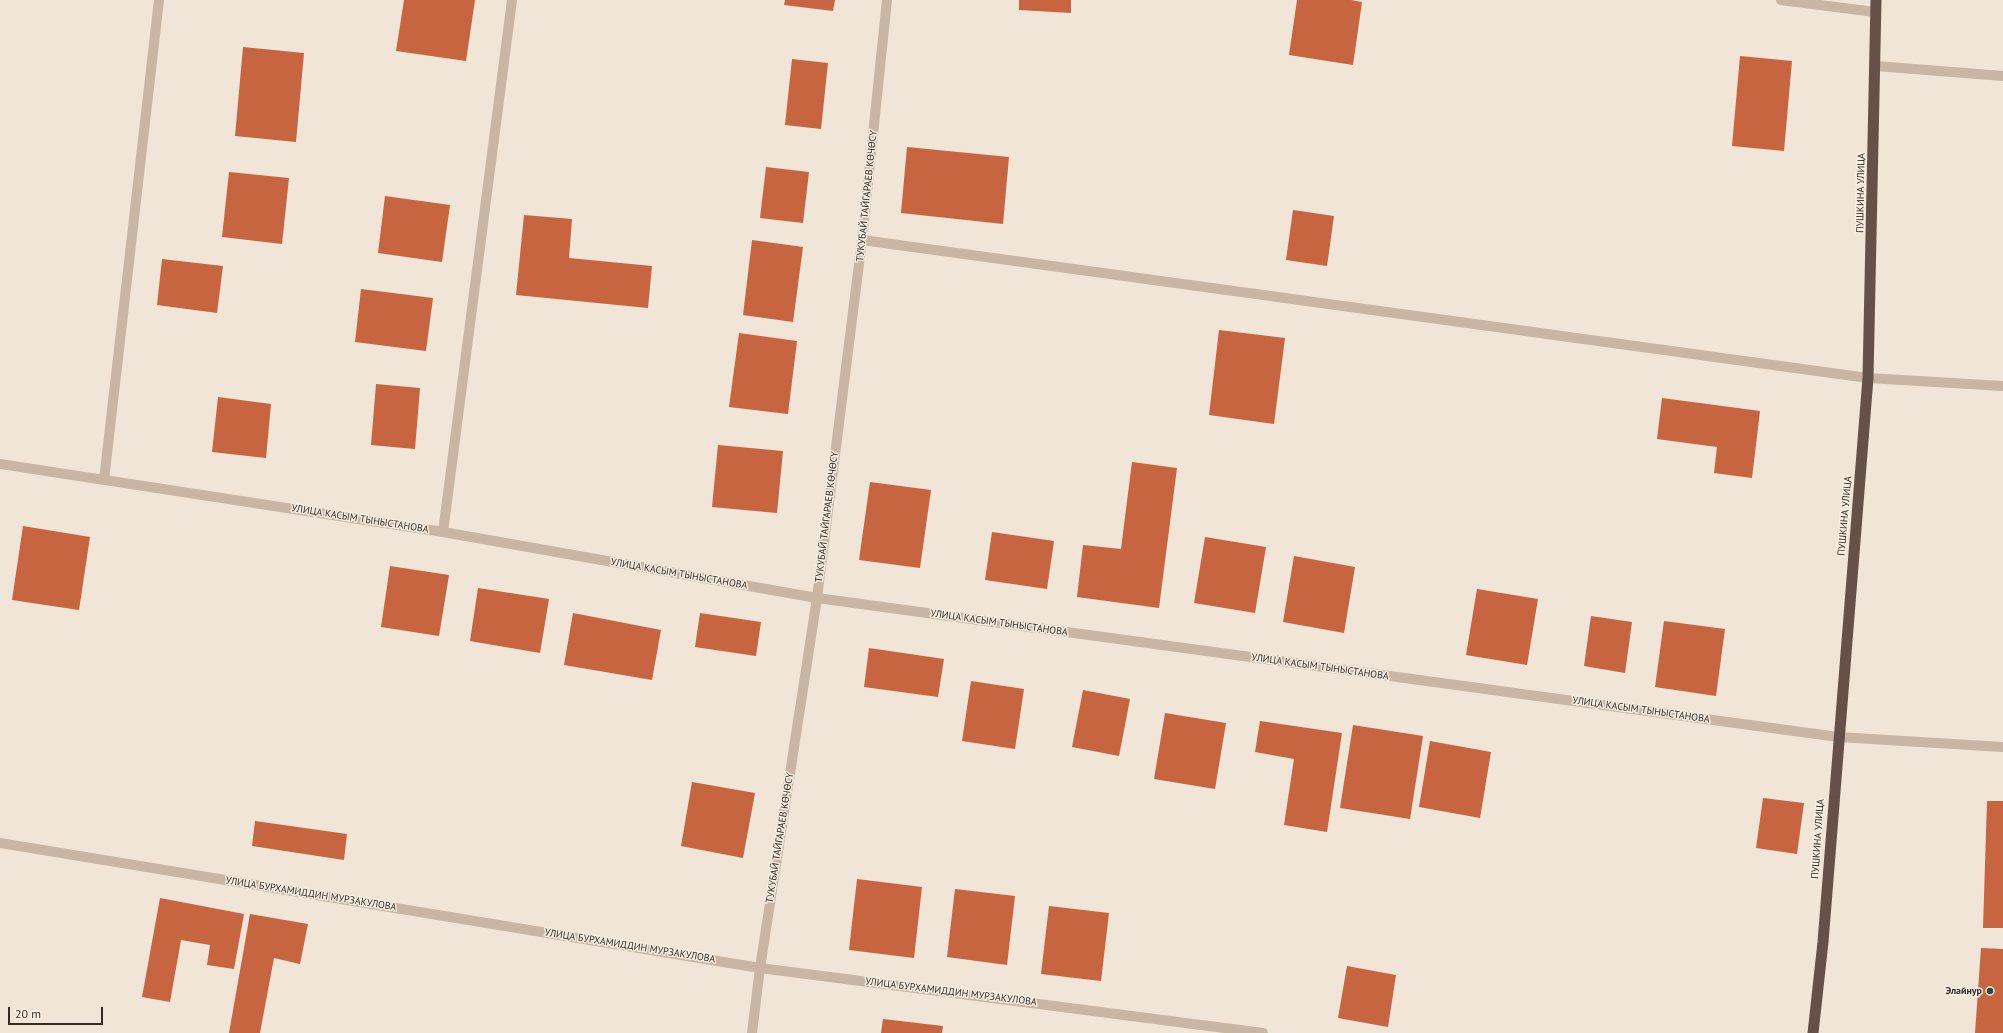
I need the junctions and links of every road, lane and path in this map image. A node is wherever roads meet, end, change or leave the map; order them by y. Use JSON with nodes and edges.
{"nodes":[{"id":1,"x":159,"y":0,"type":"edge"},
{"id":2,"x":512,"y":0,"type":"edge"},
{"id":3,"x":887,"y":0,"type":"edge"},
{"id":4,"x":1781,"y":0,"type":"edge"},
{"id":5,"x":1876,"y":0,"type":"edge"},
{"id":6,"x":1875,"y":12,"type":"junction"},
{"id":7,"x":1876,"y":66,"type":"junction"},
{"id":8,"x":2003,"y":76,"type":"edge"},
{"id":9,"x":862,"y":240,"type":"junction"},
{"id":10,"x":1868,"y":378,"type":"junction"},
{"id":11,"x":2003,"y":386,"type":"edge"},
{"id":12,"x":0,"y":464,"type":"edge"},
{"id":13,"x":104,"y":480,"type":"junction"},
{"id":14,"x":443,"y":532,"type":"junction"},
{"id":15,"x":816,"y":598,"type":"junction"},
{"id":16,"x":1838,"y":737,"type":"junction"},
{"id":17,"x":2003,"y":747,"type":"edge"},
{"id":18,"x":0,"y":843,"type":"edge"},
{"id":19,"x":760,"y":968,"type":"junction"},
{"id":20,"x":752,"y":1033,"type":"edge"},
{"id":21,"x":1264,"y":1033,"type":"edge"},
{"id":22,"x":1813,"y":1033,"type":"edge"}],
"edges":[{"from":1,"to":13,"type":"street"},
{"from":2,"to":14,"type":"street"},
{"from":3,"to":9,"type":"street","name":"ТУКУБАЙ ТАЙГАРАЕВ КӨЧӨСҮ"},
{"from":4,"to":6,"type":"street"},
{"from":5,"to":6,"type":"highway","name":"ПУШКИНА УЛИЦА"},
{"from":6,"to":7,"type":"highway","name":"ПУШКИНА УЛИЦА"},
{"from":7,"to":8,"type":"street"},
{"from":7,"to":10,"type":"highway","name":"ПУШКИНА УЛИЦА"},
{"from":9,"to":10,"type":"street"},
{"from":9,"to":15,"type":"street","name":"ТУКУБАЙ ТАЙГАРАЕВ КӨЧӨСҮ"},
{"from":10,"to":11,"type":"street"},
{"from":10,"to":16,"type":"highway","name":"ПУШКИНА УЛИЦА"},
{"from":12,"to":13,"type":"street","name":"УЛИЦА КАСЫМ ТЫНЫСТАНОВА"},
{"from":13,"to":14,"type":"street","name":"УЛИЦА КАСЫМ ТЫНЫСТАНОВА"},
{"from":14,"to":15,"type":"street","name":"УЛИЦА КАСЫМ ТЫНЫСТАНОВА"},
{"from":15,"to":16,"type":"street","name":"УЛИЦА КАСЫМ ТЫНЫСТАНОВА"},
{"from":15,"to":19,"type":"street","name":"ТУКУБАЙ ТАЙГАРАЕВ КӨЧӨСҮ"},
{"from":16,"to":17,"type":"street","name":"УЛИЦА КАСЫМ ТЫНЫСТАНОВА"},
{"from":16,"to":22,"type":"highway","name":"ПУШКИНА УЛИЦА"},
{"from":18,"to":19,"type":"street","name":"УЛИЦА БУРХАМИДДИН МУРЗАКУЛОВА"},
{"from":19,"to":20,"type":"street","name":"ТУКУБАЙ ТАЙГАРАЕВ КӨЧӨСҮ"},
{"from":19,"to":21,"type":"street","name":"УЛИЦА БУРХАМИДДИН МУРЗАКУЛОВА"}]}
